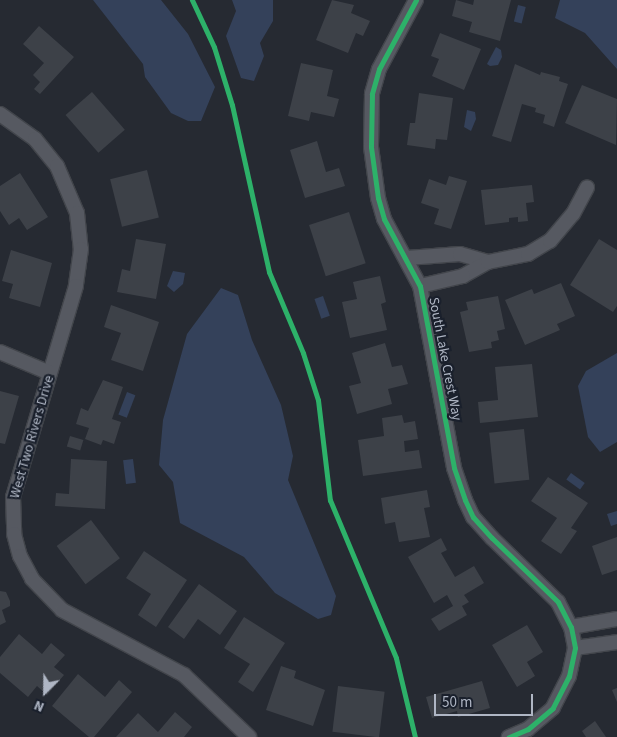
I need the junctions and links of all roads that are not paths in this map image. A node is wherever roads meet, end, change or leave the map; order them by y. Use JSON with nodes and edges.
{"nodes":[{"id":1,"x":416,"y":0,"type":"edge"},
{"id":2,"x":0,"y":114,"type":"edge"},
{"id":3,"x":587,"y":188,"type":"dead end"},
{"id":4,"x":407,"y":258,"type":"junction"},
{"id":5,"x":488,"y":262,"type":"junction"},
{"id":6,"x":420,"y":286,"type":"junction"},
{"id":7,"x":0,"y":352,"type":"edge"},
{"id":8,"x":50,"y":373,"type":"junction"},
{"id":9,"x":617,"y":619,"type":"edge"},
{"id":10,"x":571,"y":627,"type":"junction"},
{"id":11,"x":617,"y":642,"type":"edge"},
{"id":12,"x":575,"y":648,"type":"junction"},
{"id":13,"x":249,"y":737,"type":"edge"},
{"id":14,"x":509,"y":737,"type":"edge"}],
"edges":[{"from":1,"to":4,"type":"street","name":"South Lake Crest Way"},
{"from":2,"to":8,"type":"street","name":"West Two Rivers Drive"},
{"from":3,"to":5,"type":"street"},
{"from":4,"to":5,"type":"street"},
{"from":4,"to":6,"type":"street","name":"South Lake Crest Way"},
{"from":5,"to":6,"type":"street"},
{"from":6,"to":10,"type":"street","name":"South Lake Crest Way"},
{"from":7,"to":8,"type":"street"},
{"from":8,"to":13,"type":"street","name":"West Two Rivers Drive"},
{"from":9,"to":10,"type":"street"},
{"from":10,"to":12,"type":"street"},
{"from":11,"to":12,"type":"street"},
{"from":12,"to":14,"type":"street"}]}
